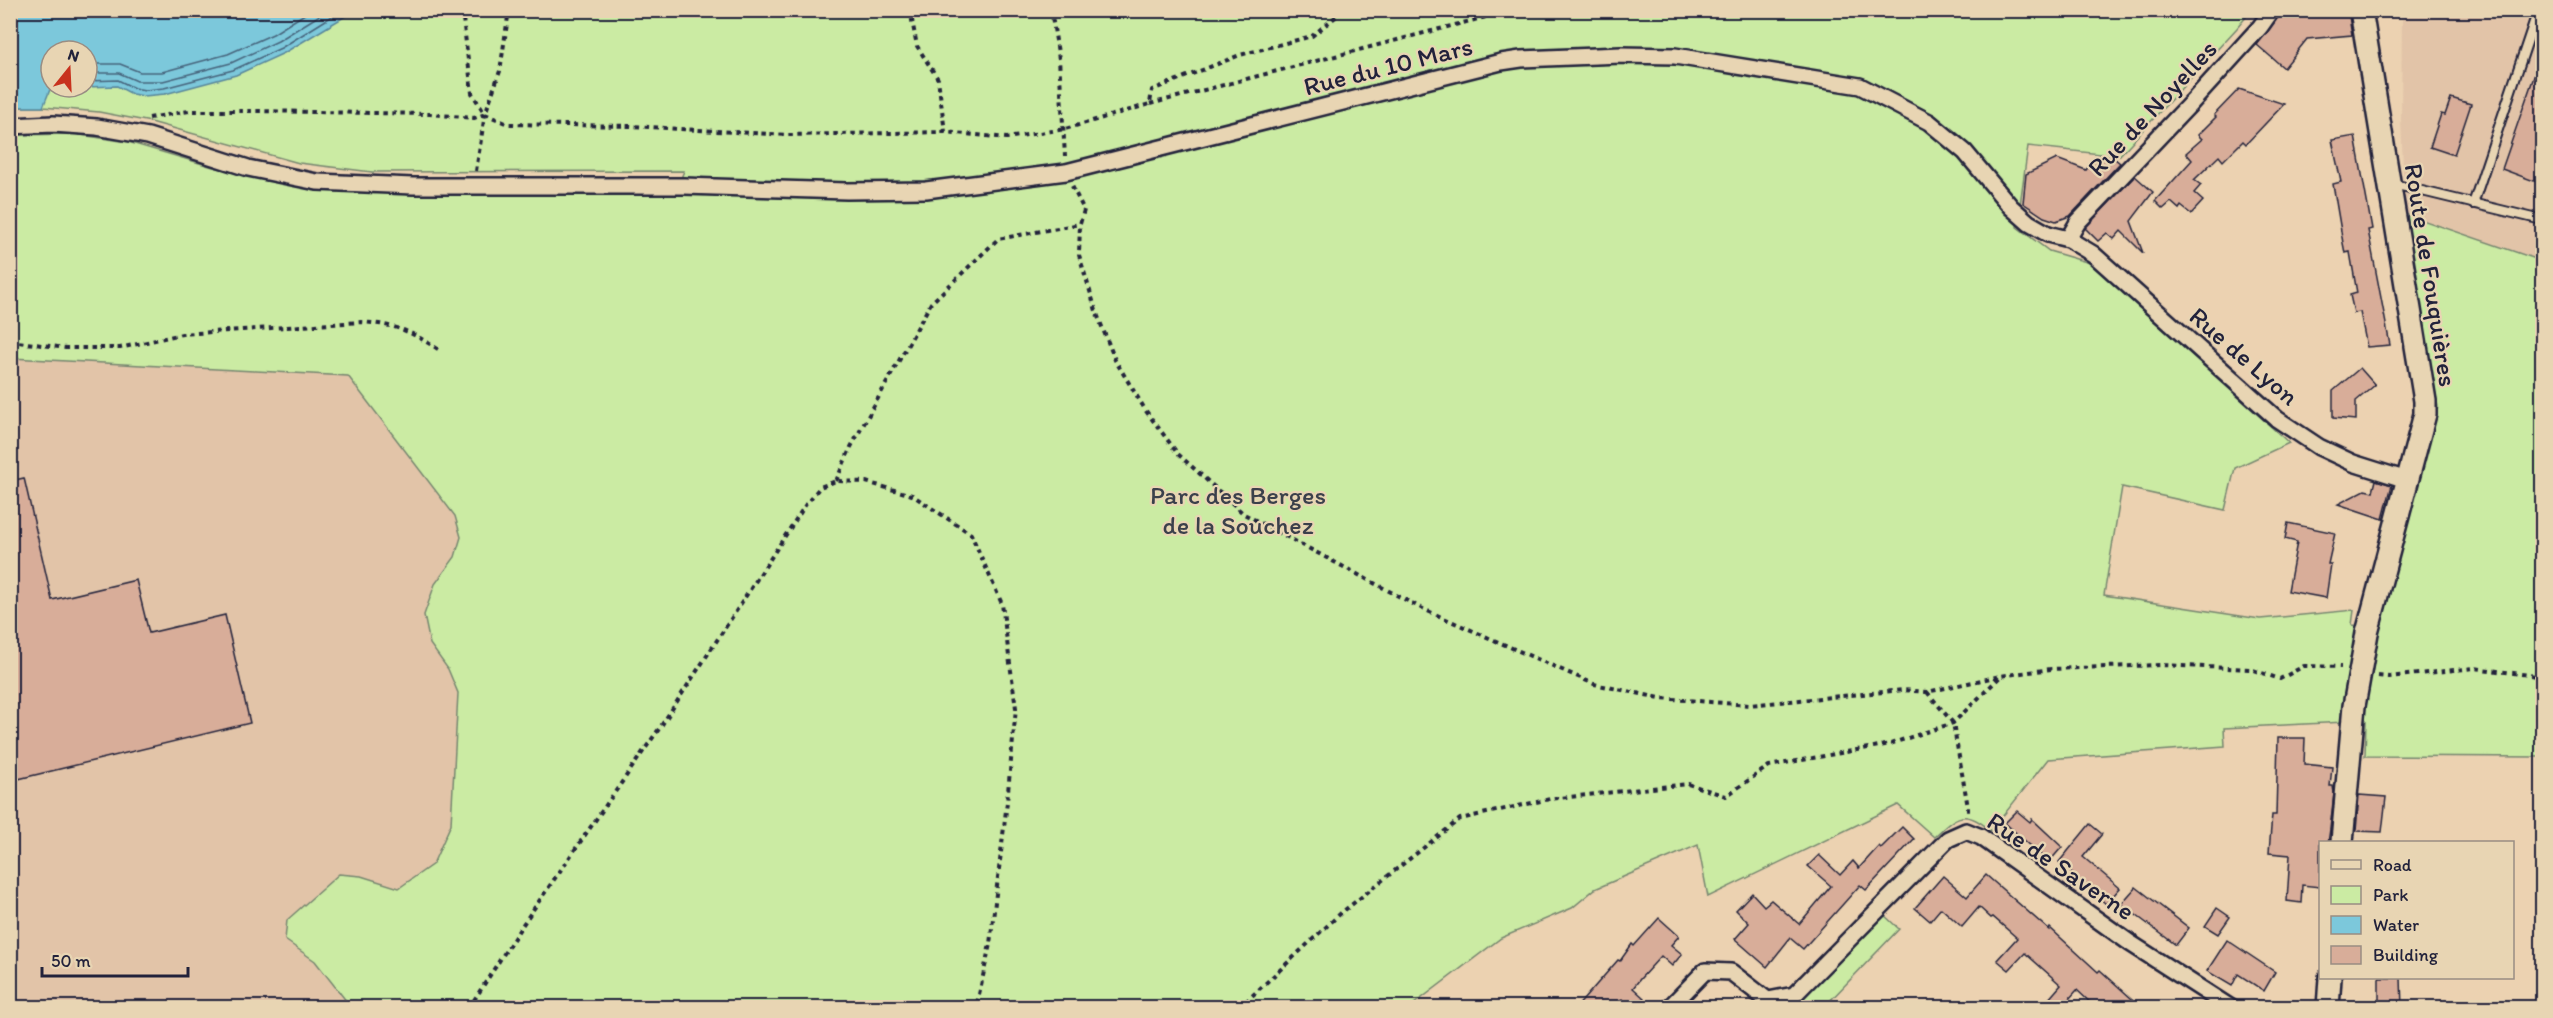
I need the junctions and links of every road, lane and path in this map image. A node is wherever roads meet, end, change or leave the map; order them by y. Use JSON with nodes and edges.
{"nodes":[{"id":1,"x":462,"y":10,"type":"edge"},
{"id":2,"x":509,"y":10,"type":"edge"},
{"id":3,"x":910,"y":10,"type":"edge"},
{"id":4,"x":1051,"y":10,"type":"edge"},
{"id":5,"x":1344,"y":10,"type":"edge"},
{"id":6,"x":1513,"y":10,"type":"edge"},
{"id":7,"x":2272,"y":10,"type":"edge"},
{"id":8,"x":2361,"y":10,"type":"edge"},
{"id":9,"x":2538,"y":10,"type":"edge"},
{"id":10,"x":1150,"y":104,"type":"junction"},
{"id":11,"x":485,"y":114,"type":"junction"},
{"id":12,"x":10,"y":126,"type":"edge"},
{"id":13,"x":1065,"y":129,"type":"junction"},
{"id":14,"x":123,"y":132,"type":"junction"},
{"id":15,"x":945,"y":132,"type":"junction"},
{"id":16,"x":1066,"y":172,"type":"junction"},
{"id":17,"x":2389,"y":183,"type":"junction"},
{"id":18,"x":473,"y":187,"type":"junction"},
{"id":19,"x":2473,"y":204,"type":"junction"},
{"id":20,"x":2542,"y":220,"type":"edge"},
{"id":21,"x":1080,"y":224,"type":"junction"},
{"id":22,"x":2068,"y":239,"type":"junction"},
{"id":23,"x":10,"y":341,"type":"edge"},
{"id":24,"x":441,"y":351,"type":"dead end"},
{"id":25,"x":2407,"y":480,"type":"junction"},
{"id":26,"x":836,"y":481,"type":"junction"},
{"id":27,"x":2542,"y":674,"type":"edge"},
{"id":28,"x":2000,"y":676,"type":"junction"},
{"id":29,"x":2358,"y":682,"type":"junction"},
{"id":30,"x":1927,"y":692,"type":"junction"},
{"id":31,"x":1953,"y":723,"type":"junction"},
{"id":32,"x":1966,"y":831,"type":"junction"},
{"id":33,"x":2342,"y":841,"type":"edge"},
{"id":34,"x":2330,"y":979,"type":"edge"},
{"id":35,"x":1772,"y":1004,"type":"edge"},
{"id":36,"x":469,"y":1008,"type":"edge"},
{"id":37,"x":976,"y":1008,"type":"edge"},
{"id":38,"x":1239,"y":1008,"type":"edge"},
{"id":39,"x":1669,"y":1008,"type":"edge"},
{"id":40,"x":2231,"y":1008,"type":"edge"},
{"id":41,"x":2328,"y":1008,"type":"edge"}],
"edges":[{"from":1,"to":11,"type":"path"},
{"from":2,"to":11,"type":"path"},
{"from":3,"to":15,"type":"path"},
{"from":4,"to":13,"type":"path"},
{"from":5,"to":10,"type":"path"},
{"from":6,"to":10,"type":"path"},
{"from":7,"to":22,"type":"street","name":"Rue de Noyelles"},
{"from":8,"to":17,"type":"street","name":"Route de Fouquières"},
{"from":9,"to":19,"type":"lane"},
{"from":10,"to":13,"type":"path"},
{"from":11,"to":14,"type":"path"},
{"from":11,"to":15,"type":"path"},
{"from":11,"to":18,"type":"path"},
{"from":12,"to":14,"type":"street","name":"Rue du 10 Mars"},
{"from":13,"to":15,"type":"path"},
{"from":13,"to":16,"type":"path"},
{"from":14,"to":18,"type":"street","name":"Rue du 10 Mars"},
{"from":16,"to":18,"type":"street","name":"Rue du 10 Mars"},
{"from":16,"to":21,"type":"path"},
{"from":16,"to":22,"type":"street","name":"Rue du 10 Mars"},
{"from":17,"to":19,"type":"lane"},
{"from":17,"to":25,"type":"street","name":"Route de Fouquières"},
{"from":19,"to":20,"type":"lane"},
{"from":21,"to":26,"type":"path"},
{"from":21,"to":30,"type":"path"},
{"from":22,"to":25,"type":"street","name":"Rue de Lyon"},
{"from":23,"to":24,"type":"path"},
{"from":25,"to":29,"type":"street","name":"Route de Fouquières"},
{"from":26,"to":36,"type":"path"},
{"from":26,"to":37,"type":"path"},
{"from":27,"to":29,"type":"path"},
{"from":28,"to":29,"type":"path"},
{"from":28,"to":30,"type":"path"},
{"from":28,"to":31,"type":"path"},
{"from":29,"to":33,"type":"street","name":"Route de Fouquières"},
{"from":30,"to":31,"type":"path"},
{"from":31,"to":32,"type":"path"},
{"from":31,"to":38,"type":"path"},
{"from":32,"to":35,"type":"street","name":"Rue de Saverne"},
{"from":32,"to":40,"type":"street","name":"Rue de Saverne"},
{"from":34,"to":41,"type":"street"},
{"from":35,"to":39,"type":"street"}]}
